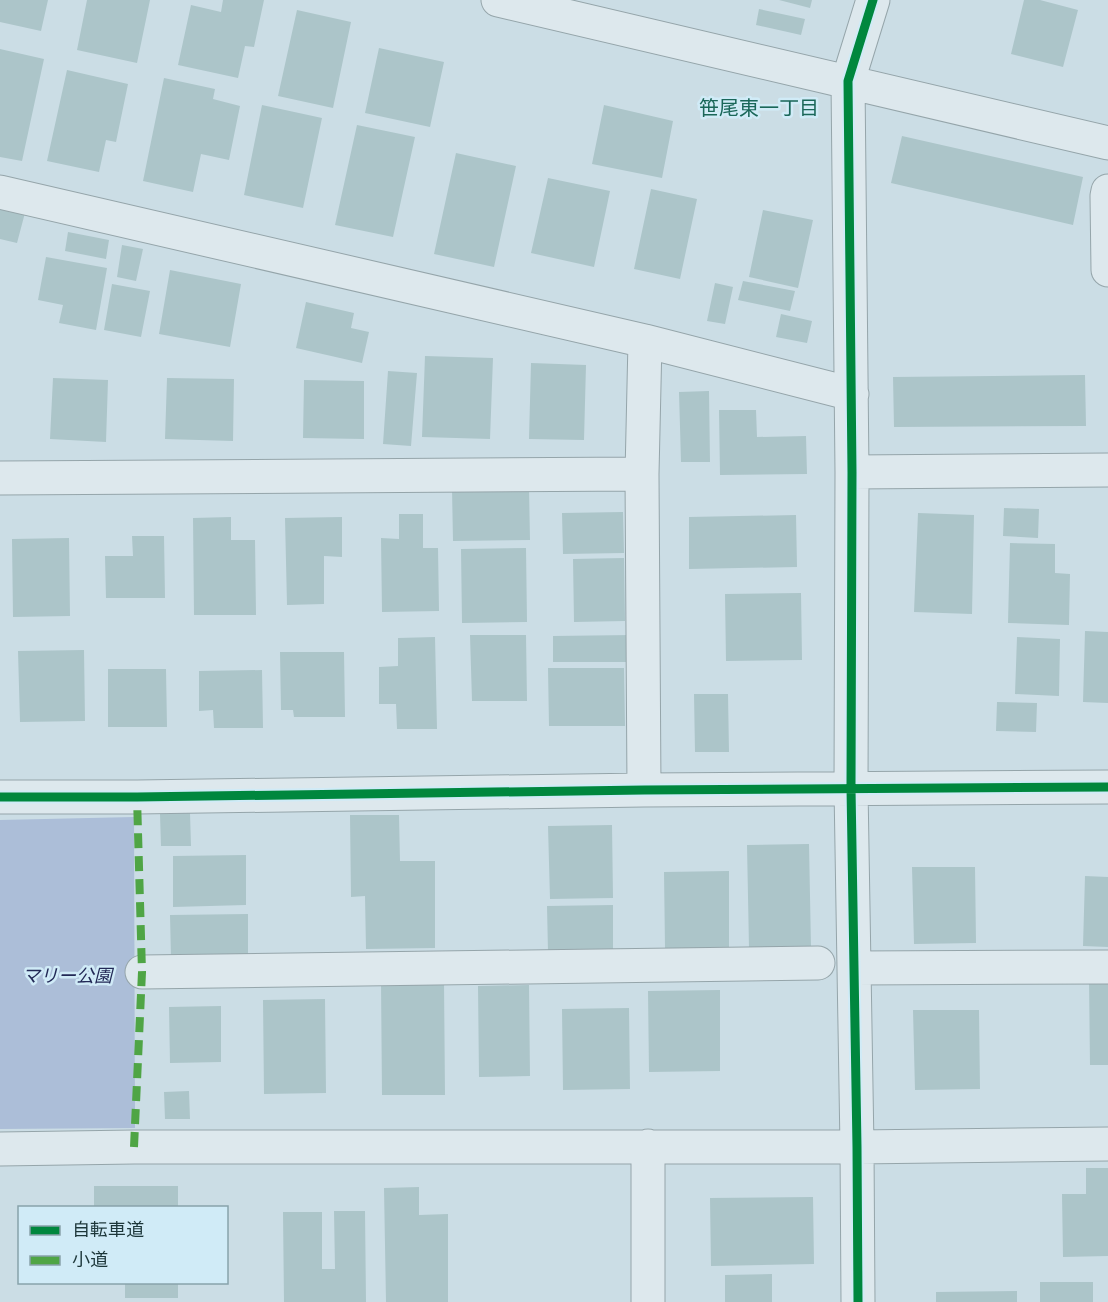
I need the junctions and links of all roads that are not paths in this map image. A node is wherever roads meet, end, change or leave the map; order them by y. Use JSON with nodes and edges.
{"nodes":[{"id":1,"x":498,"y":0,"type":"edge"},
{"id":2,"x":873,"y":0,"type":"edge"},
{"id":3,"x":848,"y":81,"type":"junction"},
{"id":4,"x":1108,"y":142,"type":"edge"},
{"id":5,"x":1108,"y":191,"type":"edge"},
{"id":6,"x":0,"y":192,"type":"edge"},
{"id":7,"x":1108,"y":270,"type":"edge"},
{"id":8,"x":645,"y":341,"type":"junction"},
{"id":9,"x":852,"y":394,"type":"junction"},
{"id":10,"x":1108,"y":470,"type":"edge"},
{"id":11,"x":852,"y":472,"type":"junction"},
{"id":12,"x":642,"y":474,"type":"junction"},
{"id":13,"x":0,"y":478,"type":"edge"},
{"id":14,"x":1108,"y":787,"type":"edge"},
{"id":15,"x":851,"y":788,"type":"junction"},
{"id":16,"x":644,"y":790,"type":"junction"},
{"id":17,"x":0,"y":797,"type":"edge"},
{"id":18,"x":818,"y":963,"type":"dead end"},
{"id":19,"x":1108,"y":967,"type":"edge"},
{"id":20,"x":854,"y":969,"type":"junction"},
{"id":21,"x":142,"y":972,"type":"dead end"},
{"id":22,"x":1108,"y":1144,"type":"edge"},
{"id":23,"x":648,"y":1146,"type":"junction"},
{"id":24,"x":857,"y":1147,"type":"junction"},
{"id":25,"x":0,"y":1149,"type":"edge"},
{"id":26,"x":648,"y":1302,"type":"edge"},
{"id":27,"x":858,"y":1302,"type":"edge"}],
"edges":[{"from":1,"to":3,"type":"street"},
{"from":2,"to":3,"type":"street"},
{"from":3,"to":4,"type":"street"},
{"from":3,"to":9,"type":"street"},
{"from":5,"to":7,"type":"street"},
{"from":6,"to":8,"type":"street"},
{"from":8,"to":9,"type":"street"},
{"from":8,"to":12,"type":"street"},
{"from":9,"to":11,"type":"street"},
{"from":10,"to":11,"type":"street"},
{"from":11,"to":15,"type":"street"},
{"from":12,"to":13,"type":"street"},
{"from":12,"to":16,"type":"street"},
{"from":14,"to":15,"type":"street"},
{"from":15,"to":16,"type":"street"},
{"from":15,"to":20,"type":"street"},
{"from":16,"to":17,"type":"street"},
{"from":18,"to":21,"type":"street"},
{"from":19,"to":20,"type":"street"},
{"from":20,"to":24,"type":"street"},
{"from":22,"to":24,"type":"street"},
{"from":23,"to":24,"type":"street"},
{"from":23,"to":25,"type":"street"},
{"from":23,"to":26,"type":"street"},
{"from":24,"to":27,"type":"street"}]}
